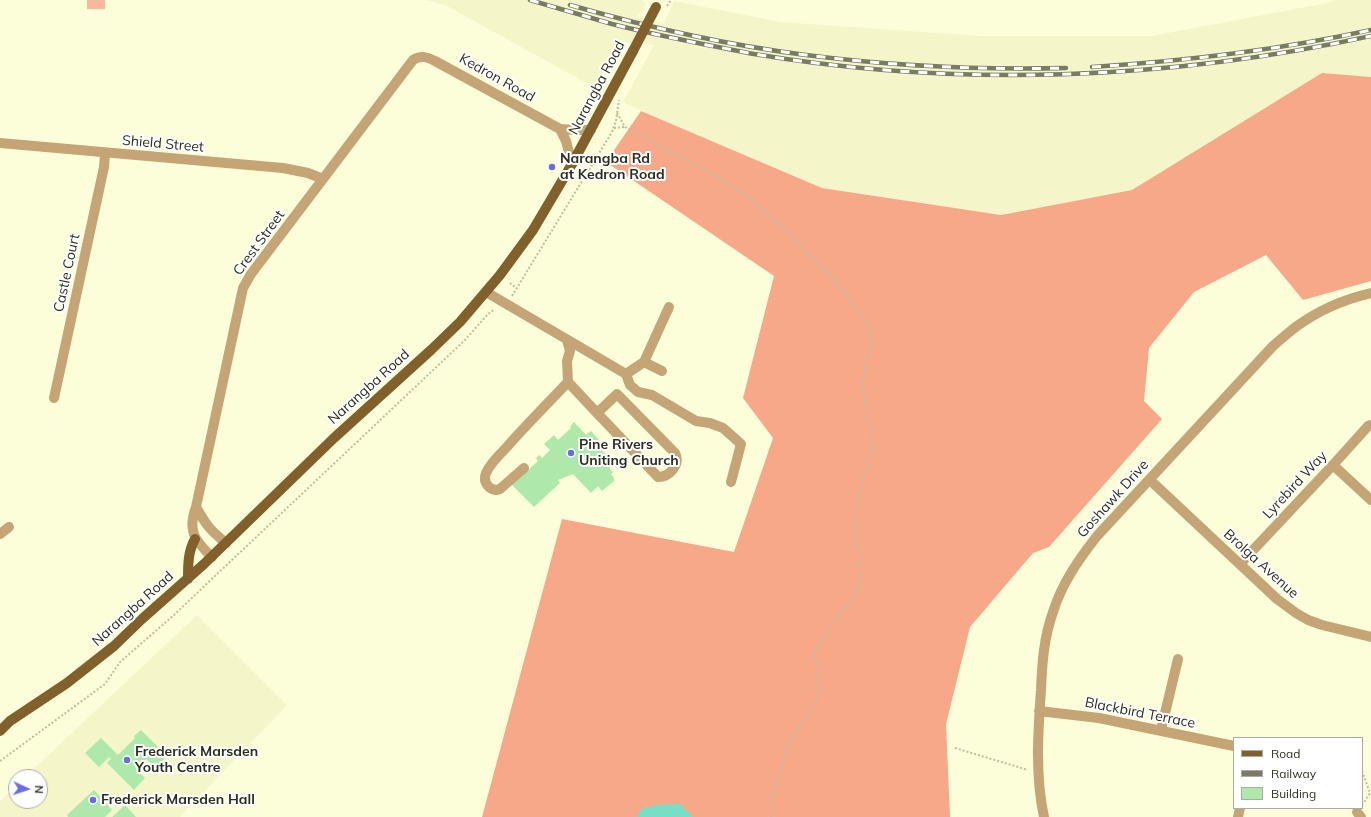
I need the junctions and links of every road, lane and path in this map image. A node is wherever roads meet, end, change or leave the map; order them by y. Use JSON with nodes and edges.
{"nodes":[{"id":1,"x":671,"y":0,"type":"edge"},
{"id":2,"x":660,"y":5,"type":"edge"},
{"id":3,"x":419,"y":57,"type":"joint"},
{"id":4,"x":625,"y":127,"type":"junction"},
{"id":5,"x":560,"y":128,"type":"junction"},
{"id":6,"x":614,"y":128,"type":"junction"},
{"id":7,"x":591,"y":130,"type":"junction"},
{"id":8,"x":0,"y":144,"type":"edge"},
{"id":9,"x":105,"y":154,"type":"junction"},
{"id":10,"x":572,"y":164,"type":"junction"},
{"id":11,"x":323,"y":179,"type":"junction"},
{"id":12,"x":510,"y":283,"type":"dead end"},
{"id":13,"x":516,"y":288,"type":"junction"},
{"id":14,"x":486,"y":292,"type":"junction"},
{"id":15,"x":1371,"y":293,"type":"edge"},
{"id":16,"x":512,"y":295,"type":"dead end"},
{"id":17,"x":669,"y":307,"type":"dead end"},
{"id":18,"x":500,"y":309,"type":"dead end"},
{"id":19,"x":567,"y":340,"type":"junction"},
{"id":20,"x":644,"y":362,"type":"junction"},
{"id":21,"x":662,"y":371,"type":"dead end"},
{"id":22,"x":626,"y":374,"type":"junction"},
{"id":23,"x":568,"y":382,"type":"junction"},
{"id":24,"x":54,"y":398,"type":"dead end"},
{"id":25,"x":597,"y":413,"type":"junction"},
{"id":26,"x":1371,"y":425,"type":"edge"},
{"id":27,"x":1333,"y":466,"type":"junction"},
{"id":28,"x":524,"y":468,"type":"dead end"},
{"id":29,"x":1150,"y":480,"type":"junction"},
{"id":30,"x":731,"y":482,"type":"dead end"},
{"id":31,"x":1371,"y":500,"type":"edge"},
{"id":32,"x":196,"y":507,"type":"junction"},
{"id":33,"x":9,"y":527,"type":"dead end"},
{"id":34,"x":0,"y":534,"type":"edge"},
{"id":35,"x":195,"y":539,"type":"junction"},
{"id":36,"x":226,"y":543,"type":"junction"},
{"id":37,"x":212,"y":557,"type":"junction"},
{"id":38,"x":1240,"y":564,"type":"junction"},
{"id":39,"x":211,"y":572,"type":"dead end"},
{"id":40,"x":216,"y":576,"type":"junction"},
{"id":41,"x":188,"y":579,"type":"junction"},
{"id":42,"x":1371,"y":637,"type":"edge"},
{"id":43,"x":1178,"y":659,"type":"dead end"},
{"id":44,"x":1039,"y":711,"type":"junction"},
{"id":45,"x":5,"y":722,"type":"edge"},
{"id":46,"x":1161,"y":730,"type":"junction"},
{"id":47,"x":0,"y":732,"type":"edge"},
{"id":48,"x":1233,"y":746,"type":"edge"},
{"id":49,"x":955,"y":748,"type":"dead end"},
{"id":50,"x":0,"y":761,"type":"edge"},
{"id":51,"x":1038,"y":772,"type":"junction"},
{"id":52,"x":1363,"y":774,"type":"edge"},
{"id":53,"x":1363,"y":806,"type":"edge"},
{"id":54,"x":771,"y":817,"type":"edge"},
{"id":55,"x":1044,"y":817,"type":"edge"}],
"edges":[{"from":1,"to":2,"type":"path"},
{"from":2,"to":7,"type":"main road","name":"Narangba Road","bridge":true},
{"from":3,"to":5,"type":"street","name":"Kedron Road"},
{"from":3,"to":11,"type":"street","name":"Crest Street"},
{"from":4,"to":6,"type":"path"},
{"from":4,"to":6,"type":"path"},
{"from":4,"to":54,"type":"path"},
{"from":5,"to":7,"type":"street","name":"Kedron Road"},
{"from":5,"to":10,"type":"street"},
{"from":6,"to":13,"type":"path"},
{"from":7,"to":10,"type":"main road","name":"Narangba Road"},
{"from":8,"to":9,"type":"street","name":"Shield Street"},
{"from":9,"to":11,"type":"street","name":"Shield Street"},
{"from":9,"to":24,"type":"street","name":"Castle Court"},
{"from":10,"to":14,"type":"main road","name":"Narangba Road"},
{"from":11,"to":32,"type":"street","name":"Crest Street"},
{"from":12,"to":13,"type":"path"},
{"from":13,"to":16,"type":"path"},
{"from":14,"to":19,"type":"street"},
{"from":14,"to":36,"type":"main road","name":"Narangba Road"},
{"from":15,"to":29,"type":"street","name":"Goshawk Drive"},
{"from":17,"to":20,"type":"street"},
{"from":18,"to":40,"type":"path"},
{"from":19,"to":22,"type":"street"},
{"from":19,"to":23,"type":"street"},
{"from":20,"to":21,"type":"street"},
{"from":20,"to":22,"type":"street"},
{"from":22,"to":30,"type":"street"},
{"from":23,"to":25,"type":"street"},
{"from":23,"to":28,"type":"street"},
{"from":25,"to":25,"type":"street"},
{"from":26,"to":27,"type":"street","name":"Lyrebird Way"},
{"from":27,"to":31,"type":"street"},
{"from":27,"to":38,"type":"street","name":"Lyrebird Way"},
{"from":29,"to":38,"type":"street","name":"Brolga Avenue"},
{"from":29,"to":44,"type":"street","name":"Goshawk Drive"},
{"from":32,"to":35,"type":"street","name":"Crest Street"},
{"from":32,"to":36,"type":"street"},
{"from":33,"to":34,"type":"street"},
{"from":35,"to":37,"type":"street"},
{"from":35,"to":41,"type":"main road"},
{"from":36,"to":37,"type":"main road","name":"Narangba Road"},
{"from":37,"to":41,"type":"main road","name":"Narangba Road"},
{"from":38,"to":42,"type":"street","name":"Brolga Avenue"},
{"from":39,"to":40,"type":"path"},
{"from":40,"to":50,"type":"path"},
{"from":41,"to":45,"type":"main road","name":"Narangba Road"},
{"from":43,"to":46,"type":"street"},
{"from":44,"to":46,"type":"street","name":"Blackbird Terrace"},
{"from":44,"to":51,"type":"street","name":"Goshawk Drive"},
{"from":45,"to":47,"type":"main road","name":"Narangba Road"},
{"from":46,"to":48,"type":"street","name":"Blackbird Terrace"},
{"from":49,"to":51,"type":"path"},
{"from":51,"to":55,"type":"street","name":"Goshawk Drive"},
{"from":52,"to":53,"type":"path"}]}
